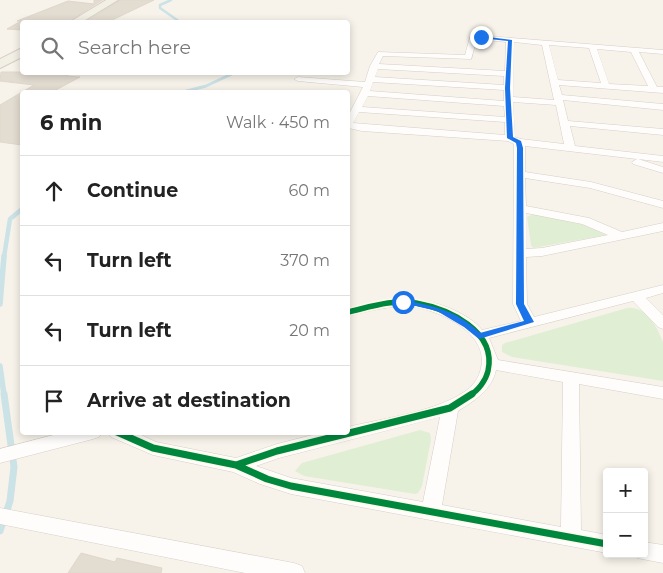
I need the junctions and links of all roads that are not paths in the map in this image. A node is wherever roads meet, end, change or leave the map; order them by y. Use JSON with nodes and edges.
{"nodes":[{"id":1,"x":113,"y":0,"type":"edge"},
{"id":2,"x":78,"y":20,"type":"edge"},
{"id":3,"x":510,"y":40,"type":"junction"},
{"id":4,"x":545,"y":43,"type":"junction"},
{"id":5,"x":592,"y":46,"type":"junction"},
{"id":6,"x":634,"y":50,"type":"junction"},
{"id":7,"x":663,"y":52,"type":"edge"},
{"id":8,"x":20,"y":53,"type":"edge"},
{"id":9,"x":0,"y":64,"type":"edge"},
{"id":10,"x":374,"y":66,"type":"junction"},
{"id":11,"x":509,"y":74,"type":"junction"},
{"id":12,"x":298,"y":79,"type":"dead end"},
{"id":13,"x":555,"y":82,"type":"junction"},
{"id":14,"x":367,"y":86,"type":"junction"},
{"id":15,"x":606,"y":86,"type":"junction"},
{"id":16,"x":508,"y":88,"type":"junction"},
{"id":17,"x":659,"y":90,"type":"edge"},
{"id":18,"x":559,"y":100,"type":"junction"},
{"id":19,"x":509,"y":102,"type":"junction"},
{"id":20,"x":663,"y":107,"type":"edge"},
{"id":21,"x":356,"y":109,"type":"junction"},
{"id":22,"x":350,"y":120,"type":"edge"},
{"id":23,"x":508,"y":120,"type":"junction"},
{"id":24,"x":564,"y":123,"type":"junction"},
{"id":25,"x":350,"y":126,"type":"edge"},
{"id":26,"x":663,"y":132,"type":"edge"},
{"id":27,"x":514,"y":140,"type":"junction"},
{"id":28,"x":570,"y":147,"type":"junction"},
{"id":29,"x":636,"y":157,"type":"junction"},
{"id":30,"x":663,"y":159,"type":"edge"},
{"id":31,"x":663,"y":170,"type":"edge"},
{"id":32,"x":519,"y":174,"type":"junction"},
{"id":33,"x":663,"y":205,"type":"edge"},
{"id":34,"x":519,"y":208,"type":"junction"},
{"id":35,"x":663,"y":227,"type":"edge"},
{"id":36,"x":622,"y":236,"type":"junction"},
{"id":37,"x":520,"y":253,"type":"junction"},
{"id":38,"x":663,"y":289,"type":"edge"},
{"id":39,"x":636,"y":296,"type":"junction"},
{"id":40,"x":350,"y":312,"type":"edge"},
{"id":41,"x":529,"y":322,"type":"junction"},
{"id":42,"x":663,"y":324,"type":"edge"},
{"id":43,"x":479,"y":336,"type":"junction"},
{"id":44,"x":492,"y":364,"type":"junction"},
{"id":45,"x":571,"y":378,"type":"junction"},
{"id":46,"x":663,"y":393,"type":"edge"},
{"id":47,"x":450,"y":408,"type":"junction"},
{"id":48,"x":350,"y":433,"type":"edge"},
{"id":49,"x":82,"y":435,"type":"edge"},
{"id":50,"x":124,"y":435,"type":"edge"},
{"id":51,"x":341,"y":435,"type":"edge"},
{"id":52,"x":0,"y":456,"type":"edge"},
{"id":53,"x":236,"y":465,"type":"junction"},
{"id":54,"x":431,"y":513,"type":"junction"},
{"id":55,"x":9,"y":518,"type":"edge"},
{"id":56,"x":571,"y":538,"type":"junction"},
{"id":57,"x":603,"y":543,"type":"edge"},
{"id":58,"x":648,"y":552,"type":"edge"},
{"id":59,"x":663,"y":554,"type":"edge"},
{"id":60,"x":294,"y":573,"type":"edge"}],
"edges":[{"from":1,"to":2,"type":"main road"},
{"from":3,"to":4,"type":"street"},
{"from":3,"to":10,"type":"street"},
{"from":3,"to":11,"type":"street"},
{"from":4,"to":5,"type":"street"},
{"from":4,"to":13,"type":"street"},
{"from":5,"to":6,"type":"street"},
{"from":5,"to":15,"type":"street"},
{"from":6,"to":7,"type":"street"},
{"from":6,"to":17,"type":"street"},
{"from":8,"to":9,"type":"main road"},
{"from":10,"to":11,"type":"street"},
{"from":10,"to":14,"type":"street"},
{"from":11,"to":16,"type":"street"},
{"from":12,"to":14,"type":"street"},
{"from":13,"to":15,"type":"street"},
{"from":13,"to":18,"type":"street"},
{"from":14,"to":16,"type":"street"},
{"from":14,"to":19,"type":"street"},
{"from":14,"to":21,"type":"street"},
{"from":15,"to":17,"type":"street"},
{"from":16,"to":19,"type":"street"},
{"from":18,"to":19,"type":"street"},
{"from":18,"to":20,"type":"street"},
{"from":18,"to":24,"type":"street"},
{"from":19,"to":23,"type":"street"},
{"from":21,"to":22,"type":"street"},
{"from":21,"to":23,"type":"street"},
{"from":23,"to":27,"type":"street"},
{"from":24,"to":26,"type":"street"},
{"from":24,"to":28,"type":"street"},
{"from":25,"to":27,"type":"street"},
{"from":27,"to":28,"type":"street"},
{"from":27,"to":32,"type":"street"},
{"from":28,"to":29,"type":"street"},
{"from":29,"to":30,"type":"street"},
{"from":29,"to":31,"type":"street"},
{"from":32,"to":33,"type":"street"},
{"from":32,"to":34,"type":"street"},
{"from":34,"to":36,"type":"street"},
{"from":34,"to":37,"type":"street"},
{"from":35,"to":36,"type":"street"},
{"from":36,"to":37,"type":"street"},
{"from":37,"to":41,"type":"street"},
{"from":38,"to":39,"type":"street"},
{"from":39,"to":41,"type":"street"},
{"from":39,"to":42,"type":"street"},
{"from":40,"to":43,"type":"street"},
{"from":41,"to":43,"type":"street"},
{"from":43,"to":44,"type":"street"},
{"from":44,"to":45,"type":"street"},
{"from":44,"to":47,"type":"street"},
{"from":45,"to":46,"type":"street"},
{"from":45,"to":56,"type":"street"},
{"from":47,"to":48,"type":"street"},
{"from":47,"to":54,"type":"street"},
{"from":49,"to":52,"type":"street"},
{"from":50,"to":53,"type":"street"},
{"from":51,"to":53,"type":"street"},
{"from":53,"to":54,"type":"street"},
{"from":54,"to":56,"type":"street"},
{"from":55,"to":60,"type":"street"},
{"from":56,"to":57,"type":"street"},
{"from":58,"to":59,"type":"street"}]}
